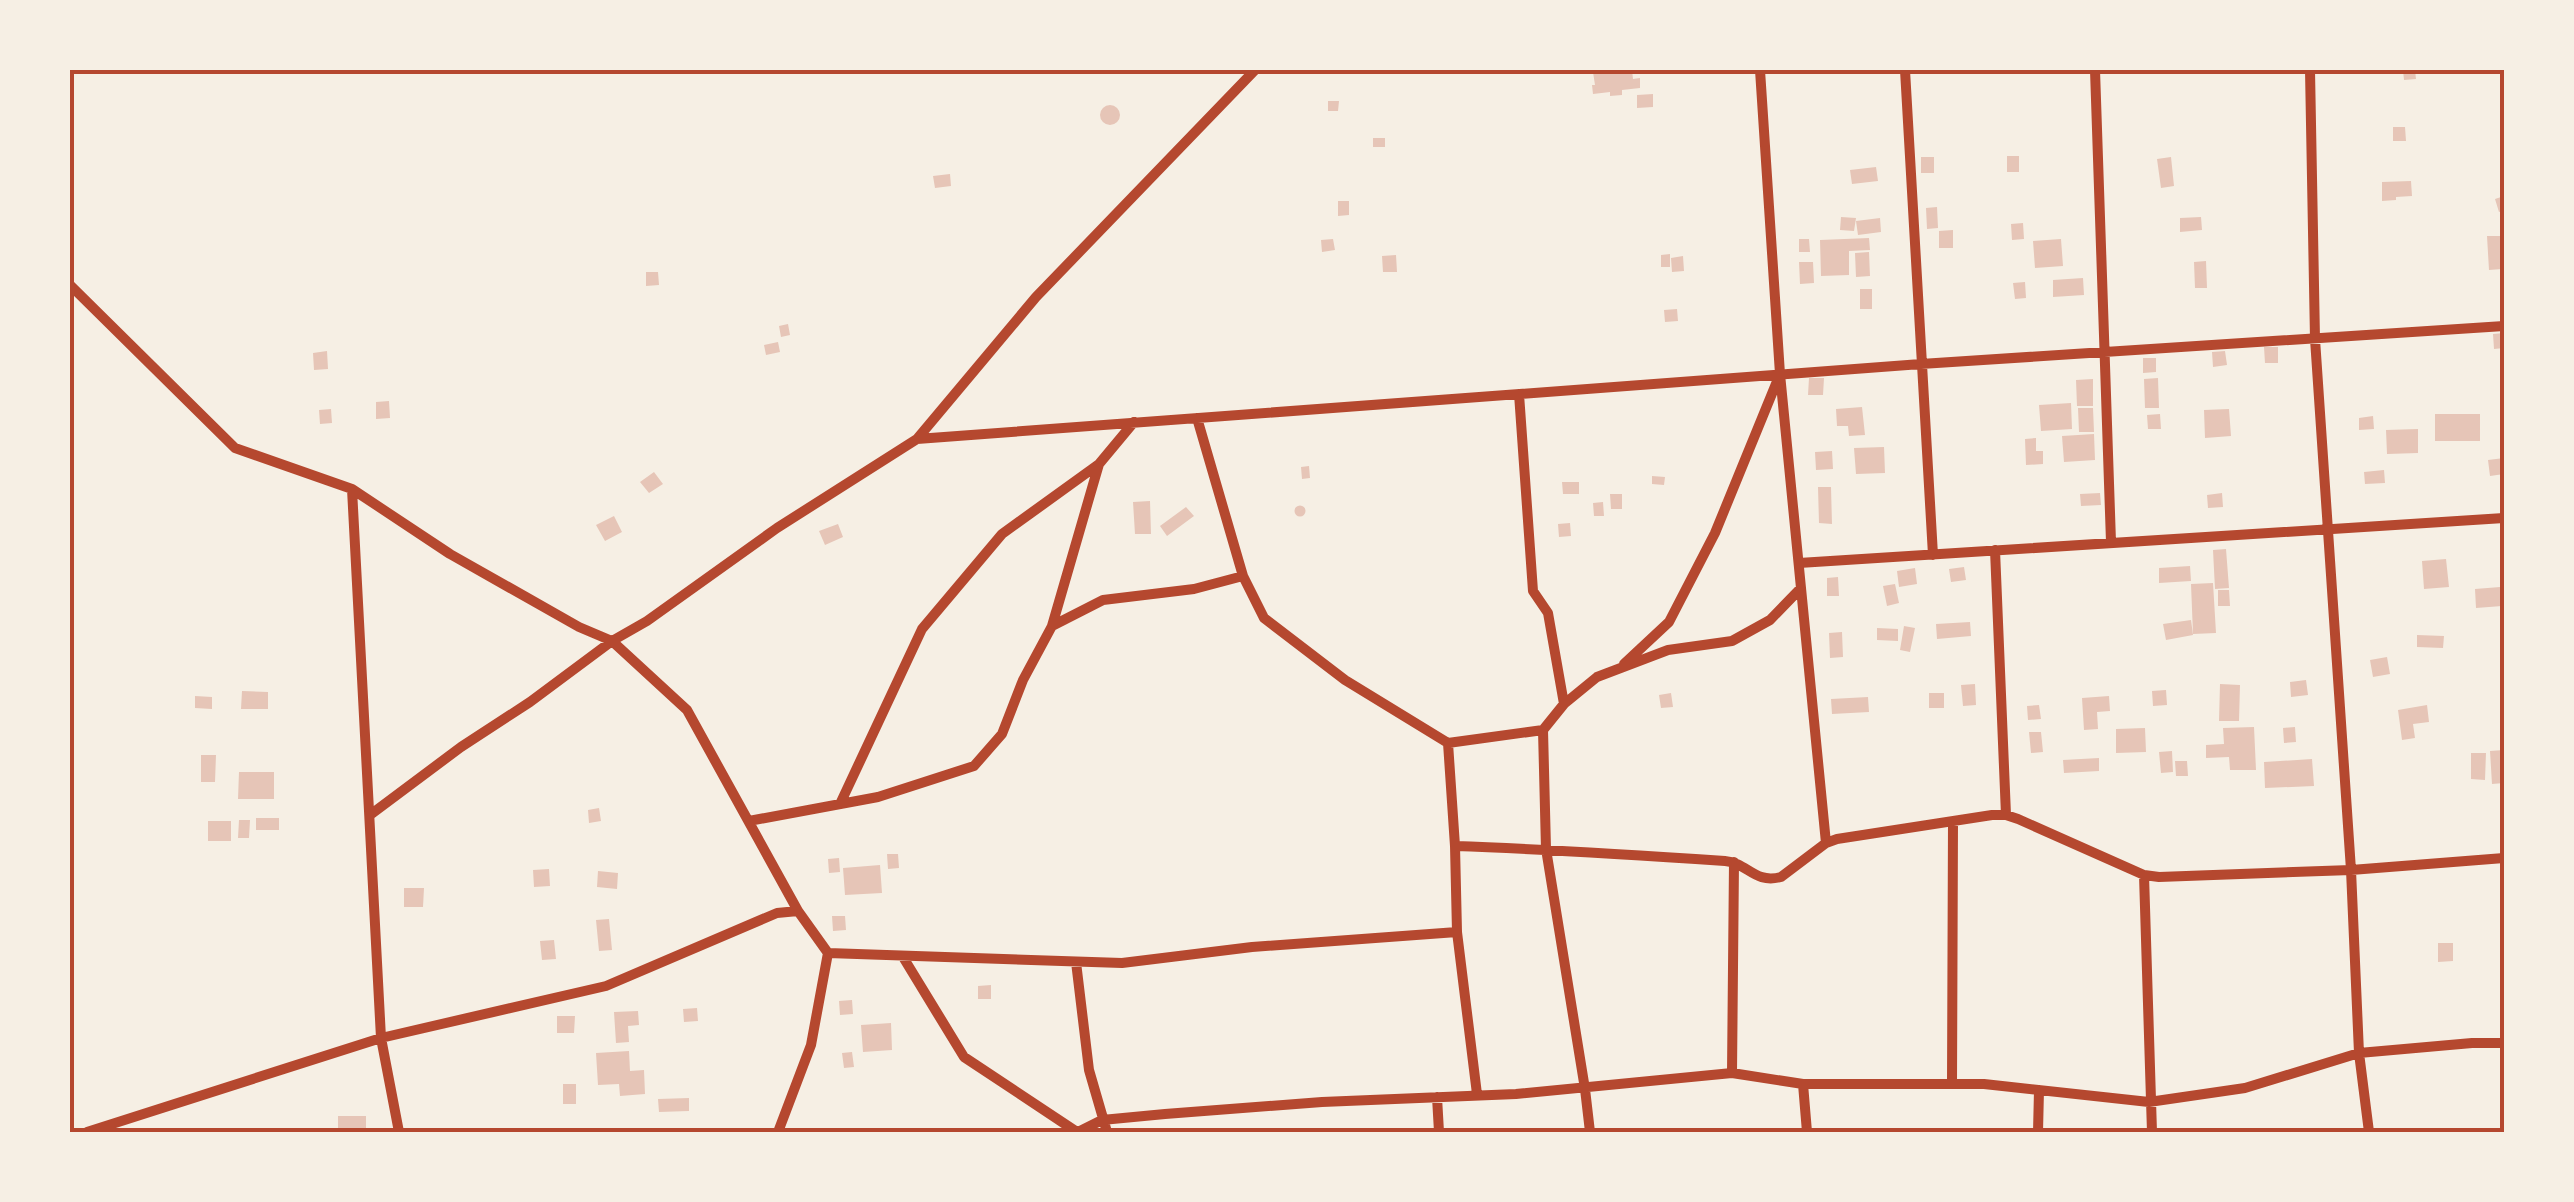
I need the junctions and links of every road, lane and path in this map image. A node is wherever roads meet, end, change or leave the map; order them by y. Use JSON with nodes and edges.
{"nodes":[{"id":1,"x":1254,"y":70,"type":"edge"},
{"id":2,"x":1263,"y":70,"type":"edge"},
{"id":3,"x":1760,"y":70,"type":"edge"},
{"id":4,"x":1905,"y":70,"type":"edge"},
{"id":5,"x":2095,"y":70,"type":"edge"},
{"id":6,"x":2310,"y":70,"type":"edge"},
{"id":7,"x":70,"y":285,"type":"edge"},
{"id":8,"x":2504,"y":326,"type":"edge"},
{"id":9,"x":2315,"y":338,"type":"junction"},
{"id":10,"x":2106,"y":352,"type":"junction"},
{"id":11,"x":1921,"y":364,"type":"junction"},
{"id":12,"x":1780,"y":374,"type":"junction"},
{"id":13,"x":1519,"y":394,"type":"junction"},
{"id":14,"x":1197,"y":418,"type":"junction"},
{"id":15,"x":1134,"y":422,"type":"junction"},
{"id":16,"x":917,"y":439,"type":"junction"},
{"id":17,"x":1098,"y":464,"type":"junction"},
{"id":18,"x":352,"y":489,"type":"junction"},
{"id":19,"x":2504,"y":518,"type":"edge"},
{"id":20,"x":2328,"y":528,"type":"junction"},
{"id":21,"x":2111,"y":542,"type":"junction"},
{"id":22,"x":1995,"y":550,"type":"junction"},
{"id":23,"x":1933,"y":555,"type":"junction"},
{"id":24,"x":1799,"y":562,"type":"junction"},
{"id":25,"x":1242,"y":576,"type":"junction"},
{"id":26,"x":1801,"y":588,"type":"junction"},
{"id":27,"x":1052,"y":626,"type":"junction"},
{"id":28,"x":612,"y":642,"type":"junction"},
{"id":29,"x":1620,"y":668,"type":"junction"},
{"id":30,"x":1564,"y":704,"type":"junction"},
{"id":31,"x":1543,"y":730,"type":"junction"},
{"id":32,"x":1448,"y":742,"type":"junction"},
{"id":33,"x":840,"y":804,"type":"junction"},
{"id":34,"x":370,"y":815,"type":"junction"},
{"id":35,"x":2006,"y":816,"type":"junction"},
{"id":36,"x":1954,"y":820,"type":"junction"},
{"id":37,"x":749,"y":821,"type":"junction"},
{"id":38,"x":1826,"y":842,"type":"junction"},
{"id":39,"x":1455,"y":846,"type":"junction"},
{"id":40,"x":1546,"y":849,"type":"junction"},
{"id":41,"x":2504,"y":858,"type":"edge"},
{"id":42,"x":1734,"y":862,"type":"junction"},
{"id":43,"x":2351,"y":870,"type":"junction"},
{"id":44,"x":2144,"y":875,"type":"junction"},
{"id":45,"x":798,"y":910,"type":"junction"},
{"id":46,"x":1457,"y":932,"type":"junction"},
{"id":47,"x":828,"y":953,"type":"junction"},
{"id":48,"x":903,"y":957,"type":"junction"},
{"id":49,"x":1076,"y":962,"type":"junction"},
{"id":50,"x":381,"y":1038,"type":"junction"},
{"id":51,"x":2504,"y":1043,"type":"edge"},
{"id":52,"x":2359,"y":1053,"type":"junction"},
{"id":53,"x":1732,"y":1073,"type":"junction"},
{"id":54,"x":1803,"y":1084,"type":"junction"},
{"id":55,"x":1952,"y":1084,"type":"junction"},
{"id":56,"x":1586,"y":1088,"type":"junction"},
{"id":57,"x":2039,"y":1090,"type":"junction"},
{"id":58,"x":1477,"y":1094,"type":"junction"},
{"id":59,"x":1437,"y":1097,"type":"junction"},
{"id":60,"x":2149,"y":1102,"type":"junction"},
{"id":61,"x":1102,"y":1120,"type":"junction"},
{"id":62,"x":87,"y":1132,"type":"edge"},
{"id":63,"x":398,"y":1132,"type":"edge"},
{"id":64,"x":778,"y":1132,"type":"edge"},
{"id":65,"x":1077,"y":1132,"type":"edge"},
{"id":66,"x":1107,"y":1132,"type":"edge"},
{"id":67,"x":1439,"y":1132,"type":"edge"},
{"id":68,"x":1590,"y":1132,"type":"edge"},
{"id":69,"x":1807,"y":1132,"type":"edge"},
{"id":70,"x":2038,"y":1132,"type":"edge"},
{"id":71,"x":2152,"y":1132,"type":"edge"},
{"id":72,"x":2370,"y":1132,"type":"edge"}],
"edges":[{"from":1,"to":2,"type":"street"},
{"from":1,"to":16,"type":"street"},
{"from":3,"to":12,"type":"street"},
{"from":4,"to":11,"type":"street"},
{"from":5,"to":10,"type":"street"},
{"from":6,"to":9,"type":"street"},
{"from":7,"to":18,"type":"street"},
{"from":8,"to":9,"type":"street"},
{"from":9,"to":10,"type":"street"},
{"from":9,"to":20,"type":"street"},
{"from":10,"to":11,"type":"street"},
{"from":10,"to":21,"type":"street"},
{"from":11,"to":12,"type":"street"},
{"from":11,"to":23,"type":"street"},
{"from":12,"to":13,"type":"street"},
{"from":12,"to":24,"type":"street"},
{"from":12,"to":29,"type":"street"},
{"from":13,"to":14,"type":"street"},
{"from":13,"to":30,"type":"street"},
{"from":14,"to":15,"type":"street"},
{"from":14,"to":25,"type":"street"},
{"from":15,"to":16,"type":"street"},
{"from":15,"to":17,"type":"street"},
{"from":16,"to":28,"type":"street"},
{"from":17,"to":27,"type":"street"},
{"from":17,"to":33,"type":"street"},
{"from":18,"to":28,"type":"street"},
{"from":18,"to":34,"type":"street"},
{"from":19,"to":20,"type":"street"},
{"from":20,"to":21,"type":"street"},
{"from":20,"to":43,"type":"street"},
{"from":21,"to":22,"type":"street"},
{"from":22,"to":23,"type":"street"},
{"from":22,"to":35,"type":"street"},
{"from":23,"to":24,"type":"street"},
{"from":24,"to":26,"type":"street"},
{"from":25,"to":27,"type":"street"},
{"from":25,"to":32,"type":"street"},
{"from":26,"to":29,"type":"street"},
{"from":26,"to":38,"type":"street"},
{"from":27,"to":33,"type":"street"},
{"from":28,"to":34,"type":"street"},
{"from":28,"to":37,"type":"street"},
{"from":29,"to":30,"type":"street"},
{"from":30,"to":31,"type":"street"},
{"from":31,"to":32,"type":"street"},
{"from":31,"to":40,"type":"street"},
{"from":32,"to":39,"type":"street"},
{"from":33,"to":37,"type":"street"},
{"from":34,"to":50,"type":"street"},
{"from":35,"to":36,"type":"street"},
{"from":35,"to":44,"type":"street"},
{"from":36,"to":38,"type":"street"},
{"from":36,"to":55,"type":"street"},
{"from":37,"to":45,"type":"street"},
{"from":38,"to":42,"type":"street"},
{"from":39,"to":40,"type":"street"},
{"from":39,"to":46,"type":"street"},
{"from":40,"to":42,"type":"street"},
{"from":40,"to":56,"type":"street"},
{"from":41,"to":43,"type":"street"},
{"from":42,"to":53,"type":"street"},
{"from":43,"to":44,"type":"street"},
{"from":43,"to":52,"type":"street"},
{"from":44,"to":60,"type":"street"},
{"from":45,"to":47,"type":"street"},
{"from":45,"to":50,"type":"street"},
{"from":46,"to":49,"type":"street"},
{"from":46,"to":58,"type":"street"},
{"from":47,"to":48,"type":"street"},
{"from":47,"to":64,"type":"street"},
{"from":48,"to":49,"type":"street"},
{"from":48,"to":65,"type":"street"},
{"from":49,"to":61,"type":"street"},
{"from":50,"to":62,"type":"street"},
{"from":50,"to":63,"type":"street"},
{"from":51,"to":52,"type":"street"},
{"from":52,"to":60,"type":"street"},
{"from":52,"to":72,"type":"street"},
{"from":53,"to":54,"type":"street"},
{"from":53,"to":56,"type":"street"},
{"from":54,"to":55,"type":"street"},
{"from":54,"to":69,"type":"street"},
{"from":55,"to":57,"type":"street"},
{"from":56,"to":58,"type":"street"},
{"from":56,"to":68,"type":"street"},
{"from":57,"to":60,"type":"street"},
{"from":57,"to":70,"type":"street"},
{"from":58,"to":59,"type":"street"},
{"from":59,"to":61,"type":"street"},
{"from":59,"to":67,"type":"street"},
{"from":60,"to":71,"type":"street"},
{"from":61,"to":65,"type":"street"},
{"from":61,"to":66,"type":"street"}]}
